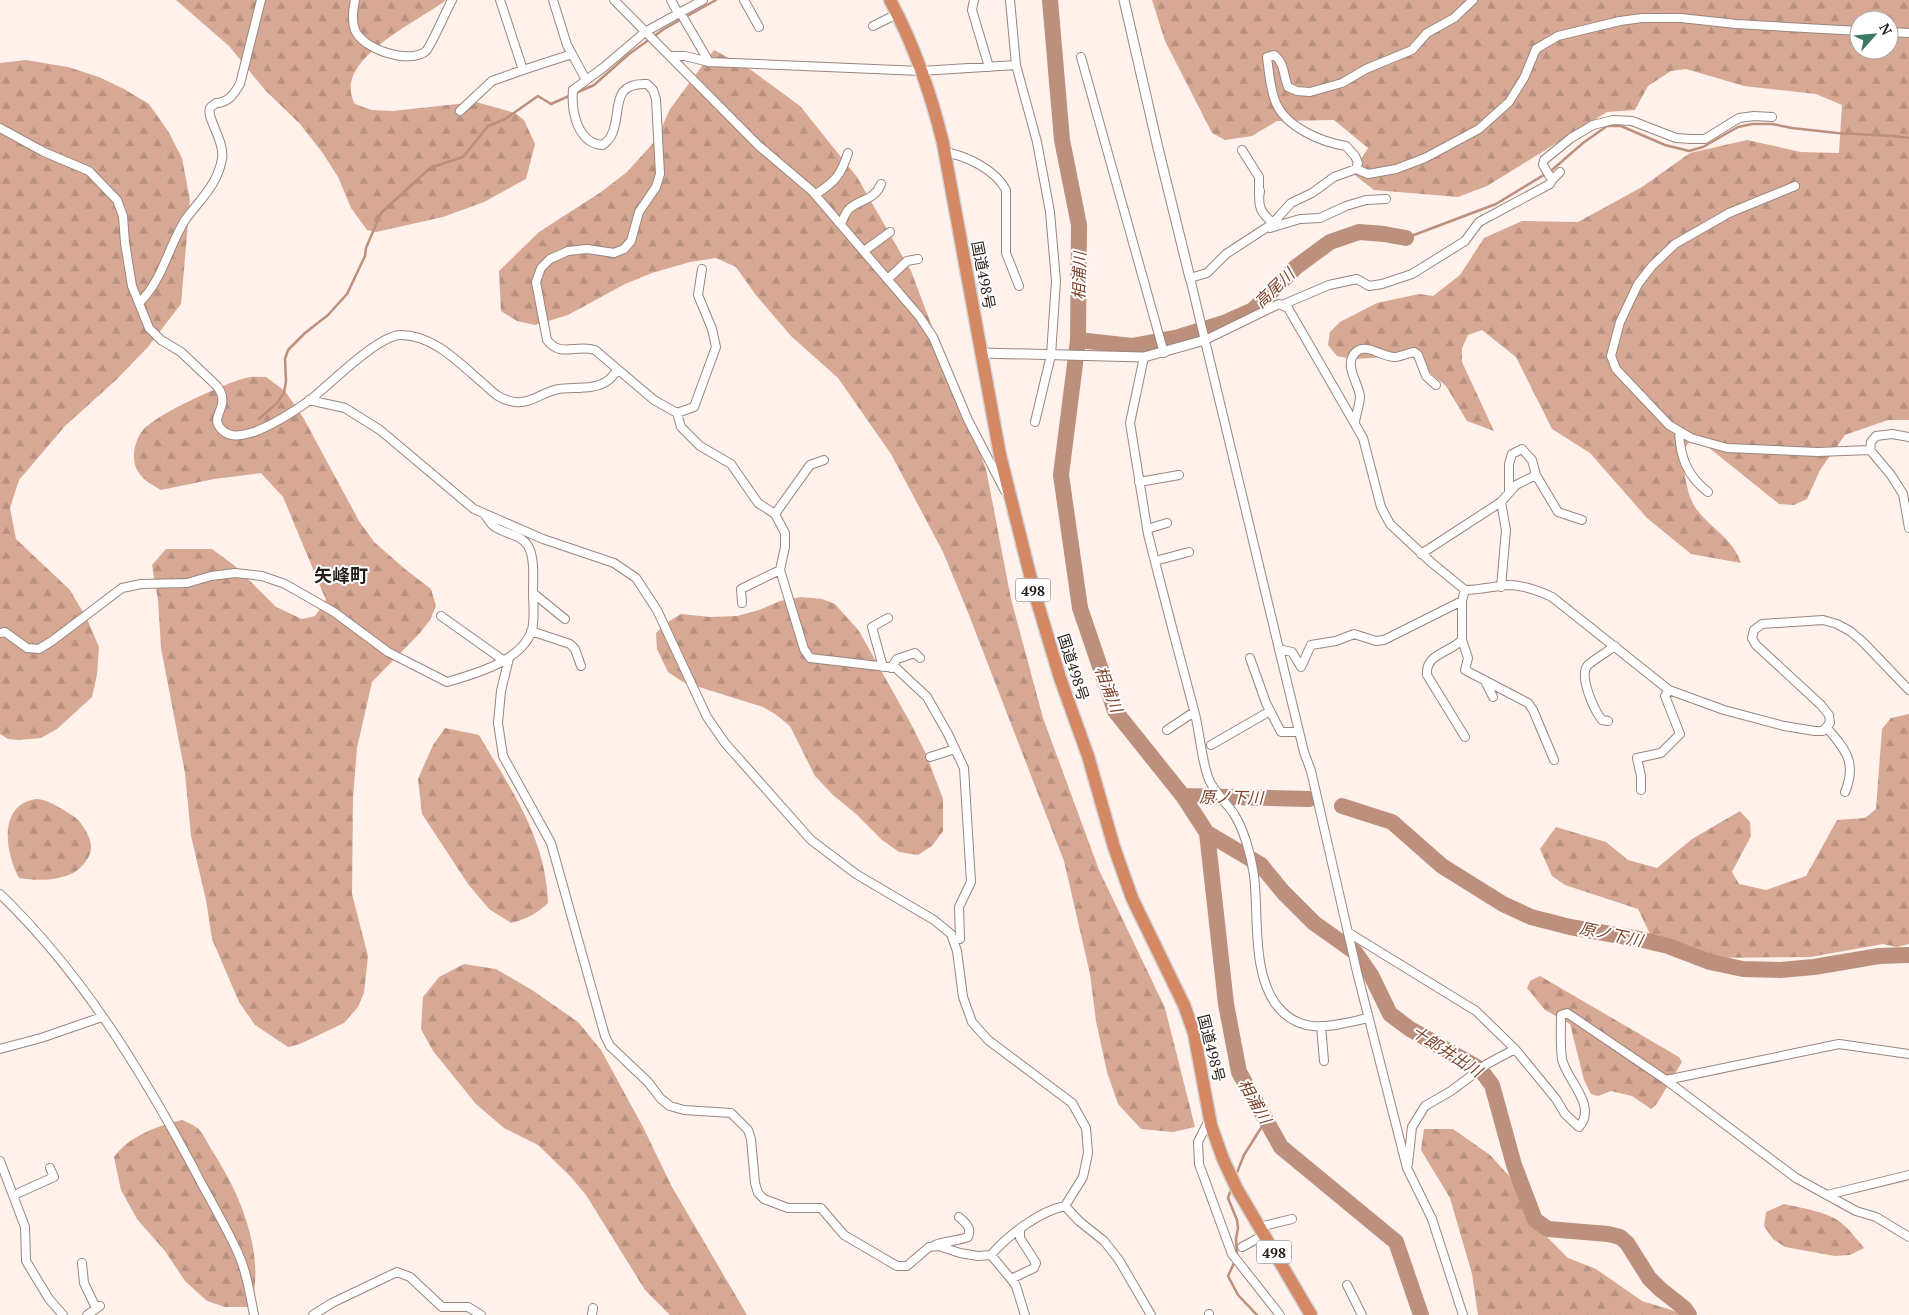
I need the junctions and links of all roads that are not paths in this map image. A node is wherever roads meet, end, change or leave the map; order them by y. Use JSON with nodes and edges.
{"nodes":[{"id":1,"x":261,"y":0,"type":"edge"},
{"id":2,"x":355,"y":0,"type":"edge"},
{"id":3,"x":452,"y":0,"type":"edge"},
{"id":4,"x":500,"y":0,"type":"edge"},
{"id":5,"x":553,"y":0,"type":"edge"},
{"id":6,"x":614,"y":0,"type":"edge"},
{"id":7,"x":671,"y":0,"type":"edge"},
{"id":8,"x":703,"y":0,"type":"edge"},
{"id":9,"x":744,"y":0,"type":"edge"},
{"id":10,"x":890,"y":0,"type":"edge"},
{"id":11,"x":974,"y":0,"type":"edge"},
{"id":12,"x":1010,"y":0,"type":"edge"},
{"id":13,"x":1124,"y":0,"type":"edge"},
{"id":14,"x":1473,"y":0,"type":"edge"},
{"id":15,"x":680,"y":13,"type":"junction"},
{"id":16,"x":897,"y":14,"type":"junction"},
{"id":17,"x":873,"y":26,"type":"dead end"},
{"id":18,"x":759,"y":27,"type":"dead end"},
{"id":19,"x":1849,"y":30,"type":"edge"},
{"id":20,"x":646,"y":33,"type":"junction"},
{"id":21,"x":572,"y":54,"type":"junction"},
{"id":22,"x":670,"y":56,"type":"junction"},
{"id":23,"x":1081,"y":57,"type":"dead end"},
{"id":24,"x":709,"y":62,"type":"junction"},
{"id":25,"x":1016,"y":65,"type":"junction"},
{"id":26,"x":989,"y":67,"type":"junction"},
{"id":27,"x":523,"y":70,"type":"junction"},
{"id":28,"x":921,"y":71,"type":"junction"},
{"id":29,"x":586,"y":80,"type":"junction"},
{"id":30,"x":460,"y":111,"type":"dead end"},
{"id":31,"x":1772,"y":116,"type":"dead end"},
{"id":32,"x":0,"y":128,"type":"edge"},
{"id":33,"x":1242,"y":150,"type":"dead end"},
{"id":34,"x":945,"y":152,"type":"junction"},
{"id":35,"x":848,"y":153,"type":"dead end"},
{"id":36,"x":1356,"y":170,"type":"junction"},
{"id":37,"x":1560,"y":172,"type":"dead end"},
{"id":38,"x":1551,"y":179,"type":"junction"},
{"id":39,"x":1263,"y":180,"type":"dead end"},
{"id":40,"x":881,"y":184,"type":"dead end"},
{"id":41,"x":1795,"y":186,"type":"dead end"},
{"id":42,"x":816,"y":194,"type":"junction"},
{"id":43,"x":1259,"y":195,"type":"junction"},
{"id":44,"x":1386,"y":199,"type":"dead end"},
{"id":45,"x":1273,"y":223,"type":"junction"},
{"id":46,"x":841,"y":224,"type":"junction"},
{"id":47,"x":1263,"y":230,"type":"junction"},
{"id":48,"x":890,"y":232,"type":"dead end"},
{"id":49,"x":864,"y":251,"type":"junction"},
{"id":50,"x":918,"y":259,"type":"dead end"},
{"id":51,"x":702,"y":269,"type":"dead end"},
{"id":52,"x":1190,"y":278,"type":"junction"},
{"id":53,"x":888,"y":279,"type":"junction"},
{"id":54,"x":1019,"y":286,"type":"dead end"},
{"id":55,"x":139,"y":303,"type":"junction"},
{"id":56,"x":1282,"y":305,"type":"junction"},
{"id":57,"x":1204,"y":336,"type":"junction"},
{"id":58,"x":1163,"y":350,"type":"junction"},
{"id":59,"x":982,"y":353,"type":"junction"},
{"id":60,"x":1054,"y":356,"type":"junction"},
{"id":61,"x":1144,"y":357,"type":"junction"},
{"id":62,"x":617,"y":370,"type":"junction"},
{"id":63,"x":1436,"y":385,"type":"dead end"},
{"id":64,"x":309,"y":400,"type":"junction"},
{"id":65,"x":676,"y":413,"type":"junction"},
{"id":66,"x":1035,"y":422,"type":"dead end"},
{"id":67,"x":1354,"y":422,"type":"junction"},
{"id":68,"x":1680,"y":431,"type":"junction"},
{"id":69,"x":1909,"y":437,"type":"edge"},
{"id":70,"x":1870,"y":450,"type":"junction"},
{"id":71,"x":824,"y":460,"type":"dead end"},
{"id":72,"x":1179,"y":475,"type":"dead end"},
{"id":73,"x":1536,"y":475,"type":"junction"},
{"id":74,"x":1139,"y":482,"type":"junction"},
{"id":75,"x":1509,"y":492,"type":"junction"},
{"id":76,"x":1708,"y":492,"type":"dead end"},
{"id":77,"x":1010,"y":499,"type":"junction"},
{"id":78,"x":1501,"y":502,"type":"junction"},
{"id":79,"x":484,"y":514,"type":"junction"},
{"id":80,"x":775,"y":514,"type":"junction"},
{"id":81,"x":1582,"y":520,"type":"dead end"},
{"id":82,"x":1167,"y":523,"type":"dead end"},
{"id":83,"x":1909,"y":528,"type":"edge"},
{"id":84,"x":1147,"y":529,"type":"junction"},
{"id":85,"x":1189,"y":552,"type":"dead end"},
{"id":86,"x":1422,"y":554,"type":"junction"},
{"id":87,"x":1155,"y":561,"type":"junction"},
{"id":88,"x":780,"y":570,"type":"junction"},
{"id":89,"x":1501,"y":587,"type":"junction"},
{"id":90,"x":1465,"y":590,"type":"junction"},
{"id":91,"x":533,"y":593,"type":"junction"},
{"id":92,"x":1462,"y":601,"type":"junction"},
{"id":93,"x":742,"y":603,"type":"dead end"},
{"id":94,"x":441,"y":616,"type":"dead end"},
{"id":95,"x":888,"y":618,"type":"dead end"},
{"id":96,"x":565,"y":619,"type":"dead end"},
{"id":97,"x":531,"y":631,"type":"junction"},
{"id":98,"x":0,"y":633,"type":"edge"},
{"id":99,"x":1462,"y":640,"type":"junction"},
{"id":100,"x":1615,"y":646,"type":"junction"},
{"id":101,"x":1279,"y":649,"type":"junction"},
{"id":102,"x":920,"y":658,"type":"dead end"},
{"id":103,"x":1250,"y":658,"type":"dead end"},
{"id":104,"x":506,"y":659,"type":"junction"},
{"id":105,"x":581,"y":666,"type":"dead end"},
{"id":106,"x":887,"y":667,"type":"junction"},
{"id":107,"x":1485,"y":681,"type":"junction"},
{"id":108,"x":1669,"y":690,"type":"junction"},
{"id":109,"x":1909,"y":690,"type":"edge"},
{"id":110,"x":1493,"y":697,"type":"dead end"},
{"id":111,"x":1270,"y":711,"type":"junction"},
{"id":112,"x":1194,"y":712,"type":"junction"},
{"id":113,"x":1608,"y":721,"type":"dead end"},
{"id":114,"x":1827,"y":728,"type":"junction"},
{"id":115,"x":1167,"y":730,"type":"dead end"},
{"id":116,"x":1299,"y":732,"type":"junction"},
{"id":117,"x":1465,"y":737,"type":"dead end"},
{"id":118,"x":1211,"y":744,"type":"dead end"},
{"id":119,"x":955,"y":749,"type":"junction"},
{"id":120,"x":930,"y":757,"type":"dead end"},
{"id":121,"x":1554,"y":760,"type":"dead end"},
{"id":122,"x":1641,"y":790,"type":"dead end"},
{"id":123,"x":1845,"y":792,"type":"dead end"},
{"id":124,"x":0,"y":894,"type":"edge"},
{"id":125,"x":1349,"y":933,"type":"junction"},
{"id":126,"x":960,"y":939,"type":"dead end"},
{"id":127,"x":102,"y":1017,"type":"junction"},
{"id":128,"x":1368,"y":1018,"type":"junction"},
{"id":129,"x":1321,"y":1026,"type":"junction"},
{"id":130,"x":0,"y":1049,"type":"edge"},
{"id":131,"x":1515,"y":1049,"type":"junction"},
{"id":132,"x":1909,"y":1054,"type":"edge"},
{"id":133,"x":1324,"y":1061,"type":"dead end"},
{"id":134,"x":1666,"y":1080,"type":"junction"},
{"id":135,"x":1210,"y":1118,"type":"junction"},
{"id":136,"x":0,"y":1161,"type":"edge"},
{"id":137,"x":50,"y":1168,"type":"dead end"},
{"id":138,"x":1407,"y":1168,"type":"junction"},
{"id":139,"x":1909,"y":1176,"type":"edge"},
{"id":140,"x":14,"y":1195,"type":"junction"},
{"id":141,"x":1827,"y":1195,"type":"junction"},
{"id":142,"x":1066,"y":1206,"type":"junction"},
{"id":143,"x":959,"y":1217,"type":"dead end"},
{"id":144,"x":1292,"y":1219,"type":"dead end"},
{"id":145,"x":1020,"y":1229,"type":"junction"},
{"id":146,"x":1261,"y":1231,"type":"junction"},
{"id":147,"x":1909,"y":1237,"type":"edge"},
{"id":148,"x":931,"y":1247,"type":"junction"},
{"id":149,"x":1242,"y":1247,"type":"dead end"},
{"id":150,"x":991,"y":1255,"type":"junction"},
{"id":151,"x":82,"y":1263,"type":"dead end"},
{"id":152,"x":1011,"y":1279,"type":"junction"},
{"id":153,"x":1346,"y":1285,"type":"dead end"},
{"id":154,"x":63,"y":1315,"type":"edge"},
{"id":155,"x":87,"y":1315,"type":"edge"},
{"id":156,"x":254,"y":1315,"type":"edge"},
{"id":157,"x":313,"y":1315,"type":"edge"},
{"id":158,"x":482,"y":1315,"type":"edge"},
{"id":159,"x":1025,"y":1315,"type":"edge"},
{"id":160,"x":1151,"y":1315,"type":"edge"},
{"id":161,"x":1280,"y":1315,"type":"edge"},
{"id":162,"x":1311,"y":1315,"type":"edge"},
{"id":163,"x":1362,"y":1315,"type":"edge"},
{"id":164,"x":1464,"y":1315,"type":"edge"}],
"edges":[{"from":1,"to":55,"type":"street"},
{"from":2,"to":3,"type":"street"},
{"from":4,"to":27,"type":"street"},
{"from":5,"to":21,"type":"street"},
{"from":6,"to":20,"type":"street"},
{"from":7,"to":15,"type":"street"},
{"from":8,"to":15,"type":"street"},
{"from":9,"to":18,"type":"street"},
{"from":10,"to":16,"type":"highway","name":"国道498号","number":"498"},
{"from":11,"to":26,"type":"street"},
{"from":12,"to":25,"type":"street"},
{"from":13,"to":52,"type":"street"},
{"from":14,"to":36,"type":"street"},
{"from":15,"to":20,"type":"street"},
{"from":15,"to":24,"type":"street"},
{"from":16,"to":17,"type":"street"},
{"from":16,"to":28,"type":"highway","name":"国道498号","number":"498"},
{"from":19,"to":36,"type":"street"},
{"from":20,"to":22,"type":"street"},
{"from":20,"to":29,"type":"street"},
{"from":21,"to":27,"type":"street"},
{"from":21,"to":29,"type":"street"},
{"from":22,"to":24,"type":"street"},
{"from":22,"to":42,"type":"street"},
{"from":23,"to":58,"type":"street"},
{"from":24,"to":28,"type":"street"},
{"from":25,"to":26,"type":"street"},
{"from":25,"to":60,"type":"street"},
{"from":26,"to":28,"type":"street"},
{"from":27,"to":30,"type":"street"},
{"from":28,"to":34,"type":"highway","name":"国道498号","number":"498"},
{"from":29,"to":62,"type":"street"},
{"from":31,"to":38,"type":"street"},
{"from":32,"to":55,"type":"street"},
{"from":33,"to":43,"type":"street"},
{"from":34,"to":54,"type":"street"},
{"from":34,"to":59,"type":"highway","name":"国道498号","number":"498"},
{"from":35,"to":42,"type":"street"},
{"from":36,"to":45,"type":"street"},
{"from":37,"to":38,"type":"street"},
{"from":38,"to":56,"type":"street"},
{"from":39,"to":43,"type":"street"},
{"from":40,"to":46,"type":"street"},
{"from":41,"to":68,"type":"street"},
{"from":42,"to":46,"type":"street"},
{"from":43,"to":45,"type":"street"},
{"from":44,"to":47,"type":"street"},
{"from":45,"to":47,"type":"street"},
{"from":46,"to":49,"type":"street"},
{"from":47,"to":52,"type":"street"},
{"from":48,"to":49,"type":"street"},
{"from":49,"to":53,"type":"street"},
{"from":50,"to":53,"type":"street"},
{"from":51,"to":65,"type":"street"},
{"from":52,"to":57,"type":"street"},
{"from":53,"to":77,"type":"street"},
{"from":55,"to":64,"type":"street"},
{"from":56,"to":57,"type":"street"},
{"from":56,"to":67,"type":"street"},
{"from":57,"to":58,"type":"street"},
{"from":57,"to":101,"type":"street"},
{"from":58,"to":61,"type":"street"},
{"from":59,"to":60,"type":"street"},
{"from":59,"to":77,"type":"highway","name":"国道498号","number":"498"},
{"from":60,"to":61,"type":"street"},
{"from":60,"to":66,"type":"street"},
{"from":61,"to":74,"type":"street"},
{"from":62,"to":64,"type":"street"},
{"from":62,"to":65,"type":"street"},
{"from":63,"to":67,"type":"street"},
{"from":64,"to":79,"type":"street"},
{"from":65,"to":80,"type":"street"},
{"from":67,"to":86,"type":"street"},
{"from":68,"to":70,"type":"street"},
{"from":68,"to":76,"type":"street"},
{"from":69,"to":70,"type":"street"},
{"from":70,"to":83,"type":"street"},
{"from":71,"to":80,"type":"street"},
{"from":72,"to":74,"type":"street"},
{"from":73,"to":75,"type":"street"},
{"from":73,"to":75,"type":"street"},
{"from":73,"to":81,"type":"street"},
{"from":74,"to":84,"type":"street"},
{"from":75,"to":78,"type":"street"},
{"from":77,"to":135,"type":"highway","name":"国道498号","number":"498"},
{"from":78,"to":86,"type":"street"},
{"from":78,"to":89,"type":"street"},
{"from":79,"to":91,"type":"street"},
{"from":79,"to":142,"type":"street"},
{"from":80,"to":88,"type":"street"},
{"from":82,"to":84,"type":"street"},
{"from":84,"to":87,"type":"street"},
{"from":85,"to":87,"type":"street"},
{"from":86,"to":90,"type":"street"},
{"from":87,"to":112,"type":"street"},
{"from":88,"to":93,"type":"street"},
{"from":88,"to":106,"type":"street"},
{"from":89,"to":90,"type":"street"},
{"from":89,"to":100,"type":"street"},
{"from":90,"to":92,"type":"street"},
{"from":91,"to":96,"type":"street"},
{"from":91,"to":97,"type":"street"},
{"from":92,"to":99,"type":"street"},
{"from":92,"to":101,"type":"street"},
{"from":94,"to":104,"type":"street"},
{"from":95,"to":106,"type":"street"},
{"from":97,"to":104,"type":"street"},
{"from":97,"to":105,"type":"street"},
{"from":98,"to":104,"type":"street"},
{"from":99,"to":107,"type":"street"},
{"from":99,"to":117,"type":"street"},
{"from":100,"to":108,"type":"street"},
{"from":100,"to":113,"type":"street"},
{"from":101,"to":116,"type":"street"},
{"from":102,"to":106,"type":"street"},
{"from":103,"to":111,"type":"street"},
{"from":104,"to":148,"type":"street"},
{"from":106,"to":119,"type":"street"},
{"from":107,"to":110,"type":"street"},
{"from":107,"to":121,"type":"street"},
{"from":108,"to":114,"type":"street"},
{"from":108,"to":122,"type":"street"},
{"from":109,"to":114,"type":"street"},
{"from":111,"to":116,"type":"street"},
{"from":111,"to":118,"type":"street"},
{"from":112,"to":115,"type":"street"},
{"from":112,"to":129,"type":"street"},
{"from":114,"to":123,"type":"street"},
{"from":116,"to":125,"type":"street"},
{"from":119,"to":120,"type":"street"},
{"from":119,"to":126,"type":"street"},
{"from":124,"to":127,"type":"street"},
{"from":125,"to":128,"type":"street"},
{"from":125,"to":131,"type":"street"},
{"from":127,"to":130,"type":"street"},
{"from":127,"to":156,"type":"street"},
{"from":128,"to":129,"type":"street"},
{"from":128,"to":138,"type":"street"},
{"from":129,"to":133,"type":"street"},
{"from":131,"to":134,"type":"street"},
{"from":131,"to":138,"type":"street"},
{"from":132,"to":134,"type":"street"},
{"from":134,"to":141,"type":"street"},
{"from":135,"to":146,"type":"highway","name":"国道498号","number":"498"},
{"from":135,"to":161,"type":"street"},
{"from":136,"to":140,"type":"street"},
{"from":137,"to":140,"type":"street"},
{"from":138,"to":164,"type":"street"},
{"from":139,"to":141,"type":"street"},
{"from":140,"to":154,"type":"street"},
{"from":141,"to":147,"type":"street"},
{"from":142,"to":145,"type":"street"},
{"from":142,"to":160,"type":"street"},
{"from":143,"to":148,"type":"street"},
{"from":144,"to":146,"type":"street"},
{"from":145,"to":150,"type":"street"},
{"from":145,"to":152,"type":"street"},
{"from":146,"to":149,"type":"street"},
{"from":146,"to":162,"type":"highway","name":"国道498号","number":"498"},
{"from":148,"to":150,"type":"street"},
{"from":150,"to":152,"type":"street"},
{"from":151,"to":155,"type":"street"},
{"from":152,"to":159,"type":"street"},
{"from":153,"to":163,"type":"street"},
{"from":157,"to":158,"type":"street"}]}
